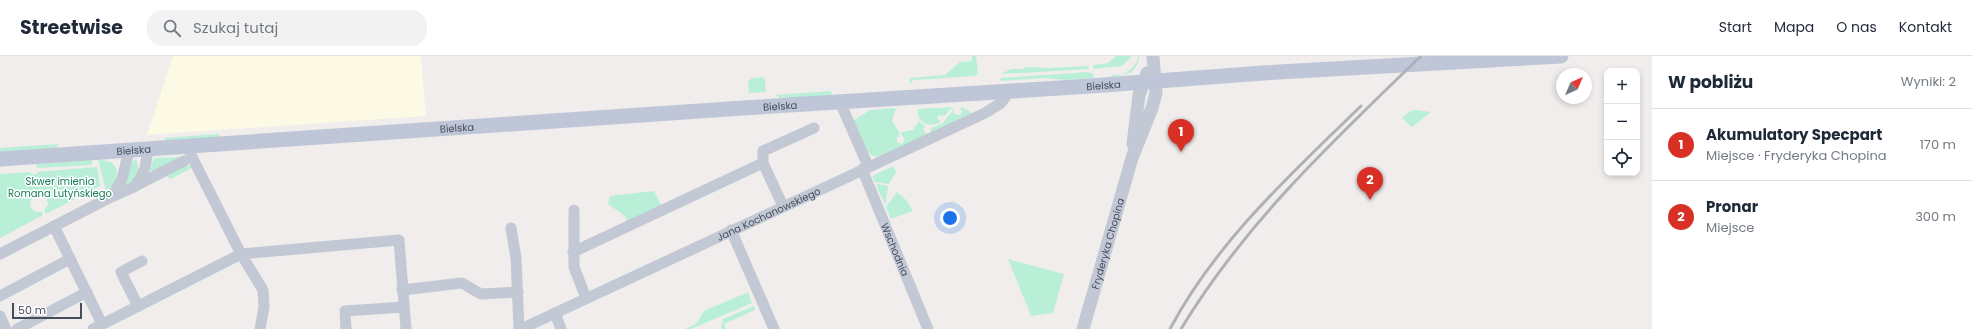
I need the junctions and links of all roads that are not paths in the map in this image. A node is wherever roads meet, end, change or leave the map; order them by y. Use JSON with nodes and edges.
{"nodes":[{"id":1,"x":1153,"y":56,"type":"edge"},
{"id":2,"x":1561,"y":56,"type":"edge"},
{"id":3,"x":1150,"y":82,"type":"junction"},
{"id":4,"x":1010,"y":91,"type":"junction"},
{"id":5,"x":986,"y":92,"type":"junction"},
{"id":6,"x":840,"y":102,"type":"junction"},
{"id":7,"x":985,"y":113,"type":"junction"},
{"id":8,"x":814,"y":128,"type":"dead end"},
{"id":9,"x":148,"y":150,"type":"junction"},
{"id":10,"x":129,"y":151,"type":"junction"},
{"id":11,"x":185,"y":154,"type":"junction"},
{"id":12,"x":0,"y":159,"type":"edge"},
{"id":13,"x":763,"y":164,"type":"junction"},
{"id":14,"x":865,"y":168,"type":"junction"},
{"id":15,"x":135,"y":186,"type":"junction"},
{"id":16,"x":112,"y":196,"type":"junction"},
{"id":17,"x":783,"y":206,"type":"junction"},
{"id":18,"x":574,"y":210,"type":"dead end"},
{"id":19,"x":54,"y":226,"type":"junction"},
{"id":20,"x":511,"y":228,"type":"dead end"},
{"id":21,"x":731,"y":230,"type":"junction"},
{"id":22,"x":573,"y":252,"type":"junction"},
{"id":23,"x":0,"y":254,"type":"edge"},
{"id":24,"x":241,"y":254,"type":"junction"},
{"id":25,"x":70,"y":260,"type":"junction"},
{"id":26,"x":142,"y":261,"type":"dead end"},
{"id":27,"x":402,"y":290,"type":"junction"},
{"id":28,"x":87,"y":292,"type":"junction"},
{"id":29,"x":518,"y":292,"type":"junction"},
{"id":30,"x":0,"y":296,"type":"edge"},
{"id":31,"x":586,"y":298,"type":"junction"},
{"id":32,"x":138,"y":306,"type":"junction"},
{"id":33,"x":404,"y":307,"type":"junction"},
{"id":34,"x":555,"y":313,"type":"junction"},
{"id":35,"x":0,"y":316,"type":"edge"},
{"id":36,"x":98,"y":327,"type":"edge"},
{"id":37,"x":6,"y":329,"type":"edge"},
{"id":38,"x":16,"y":329,"type":"edge"},
{"id":39,"x":260,"y":329,"type":"edge"},
{"id":40,"x":346,"y":329,"type":"edge"},
{"id":41,"x":406,"y":329,"type":"edge"},
{"id":42,"x":520,"y":329,"type":"edge"},
{"id":43,"x":561,"y":329,"type":"edge"},
{"id":44,"x":774,"y":329,"type":"edge"},
{"id":45,"x":928,"y":329,"type":"edge"},
{"id":46,"x":1083,"y":329,"type":"edge"}],
"edges":[{"from":1,"to":3,"type":"street","name":"Fryderyka Chopina"},
{"from":2,"to":3,"type":"main road","name":"Bielska"},
{"from":3,"to":4,"type":"main road","name":"Bielska"},
{"from":3,"to":46,"type":"street","name":"Fryderyka Chopina"},
{"from":4,"to":5,"type":"main road","name":"Bielska"},
{"from":4,"to":7,"type":"street","name":"Jana Kochanowskiego"},
{"from":5,"to":6,"type":"main road","name":"Bielska"},
{"from":5,"to":7,"type":"street"},
{"from":6,"to":11,"type":"main road","name":"Bielska"},
{"from":6,"to":14,"type":"street","name":"Wschodnia"},
{"from":7,"to":14,"type":"street","name":"Jana Kochanowskiego"},
{"from":8,"to":13,"type":"street"},
{"from":9,"to":10,"type":"main road","name":"Bielska"},
{"from":9,"to":11,"type":"main road","name":"Bielska"},
{"from":9,"to":15,"type":"street"},
{"from":10,"to":12,"type":"main road","name":"Bielska"},
{"from":10,"to":16,"type":"street"},
{"from":11,"to":15,"type":"street"},
{"from":11,"to":24,"type":"street"},
{"from":13,"to":17,"type":"street"},
{"from":13,"to":22,"type":"street"},
{"from":14,"to":17,"type":"street","name":"Jana Kochanowskiego"},
{"from":14,"to":45,"type":"street","name":"Wschodnia"},
{"from":15,"to":16,"type":"street"},
{"from":16,"to":19,"type":"street"},
{"from":17,"to":21,"type":"street","name":"Jana Kochanowskiego"},
{"from":18,"to":22,"type":"street"},
{"from":19,"to":23,"type":"street"},
{"from":19,"to":25,"type":"street"},
{"from":20,"to":29,"type":"street"},
{"from":21,"to":31,"type":"street","name":"Jana Kochanowskiego"},
{"from":21,"to":44,"type":"street"},
{"from":22,"to":31,"type":"street"},
{"from":24,"to":27,"type":"street"},
{"from":24,"to":32,"type":"street"},
{"from":24,"to":39,"type":"street"},
{"from":25,"to":28,"type":"street"},
{"from":25,"to":30,"type":"street"},
{"from":26,"to":32,"type":"street"},
{"from":27,"to":29,"type":"street"},
{"from":27,"to":33,"type":"street"},
{"from":28,"to":36,"type":"street"},
{"from":28,"to":38,"type":"street"},
{"from":29,"to":42,"type":"street"},
{"from":31,"to":34,"type":"street","name":"Jana Kochanowskiego"},
{"from":32,"to":36,"type":"street"},
{"from":33,"to":40,"type":"street"},
{"from":33,"to":41,"type":"street"},
{"from":34,"to":42,"type":"street","name":"Jana Kochanowskiego"},
{"from":34,"to":43,"type":"street"},
{"from":35,"to":37,"type":"street"}]}
